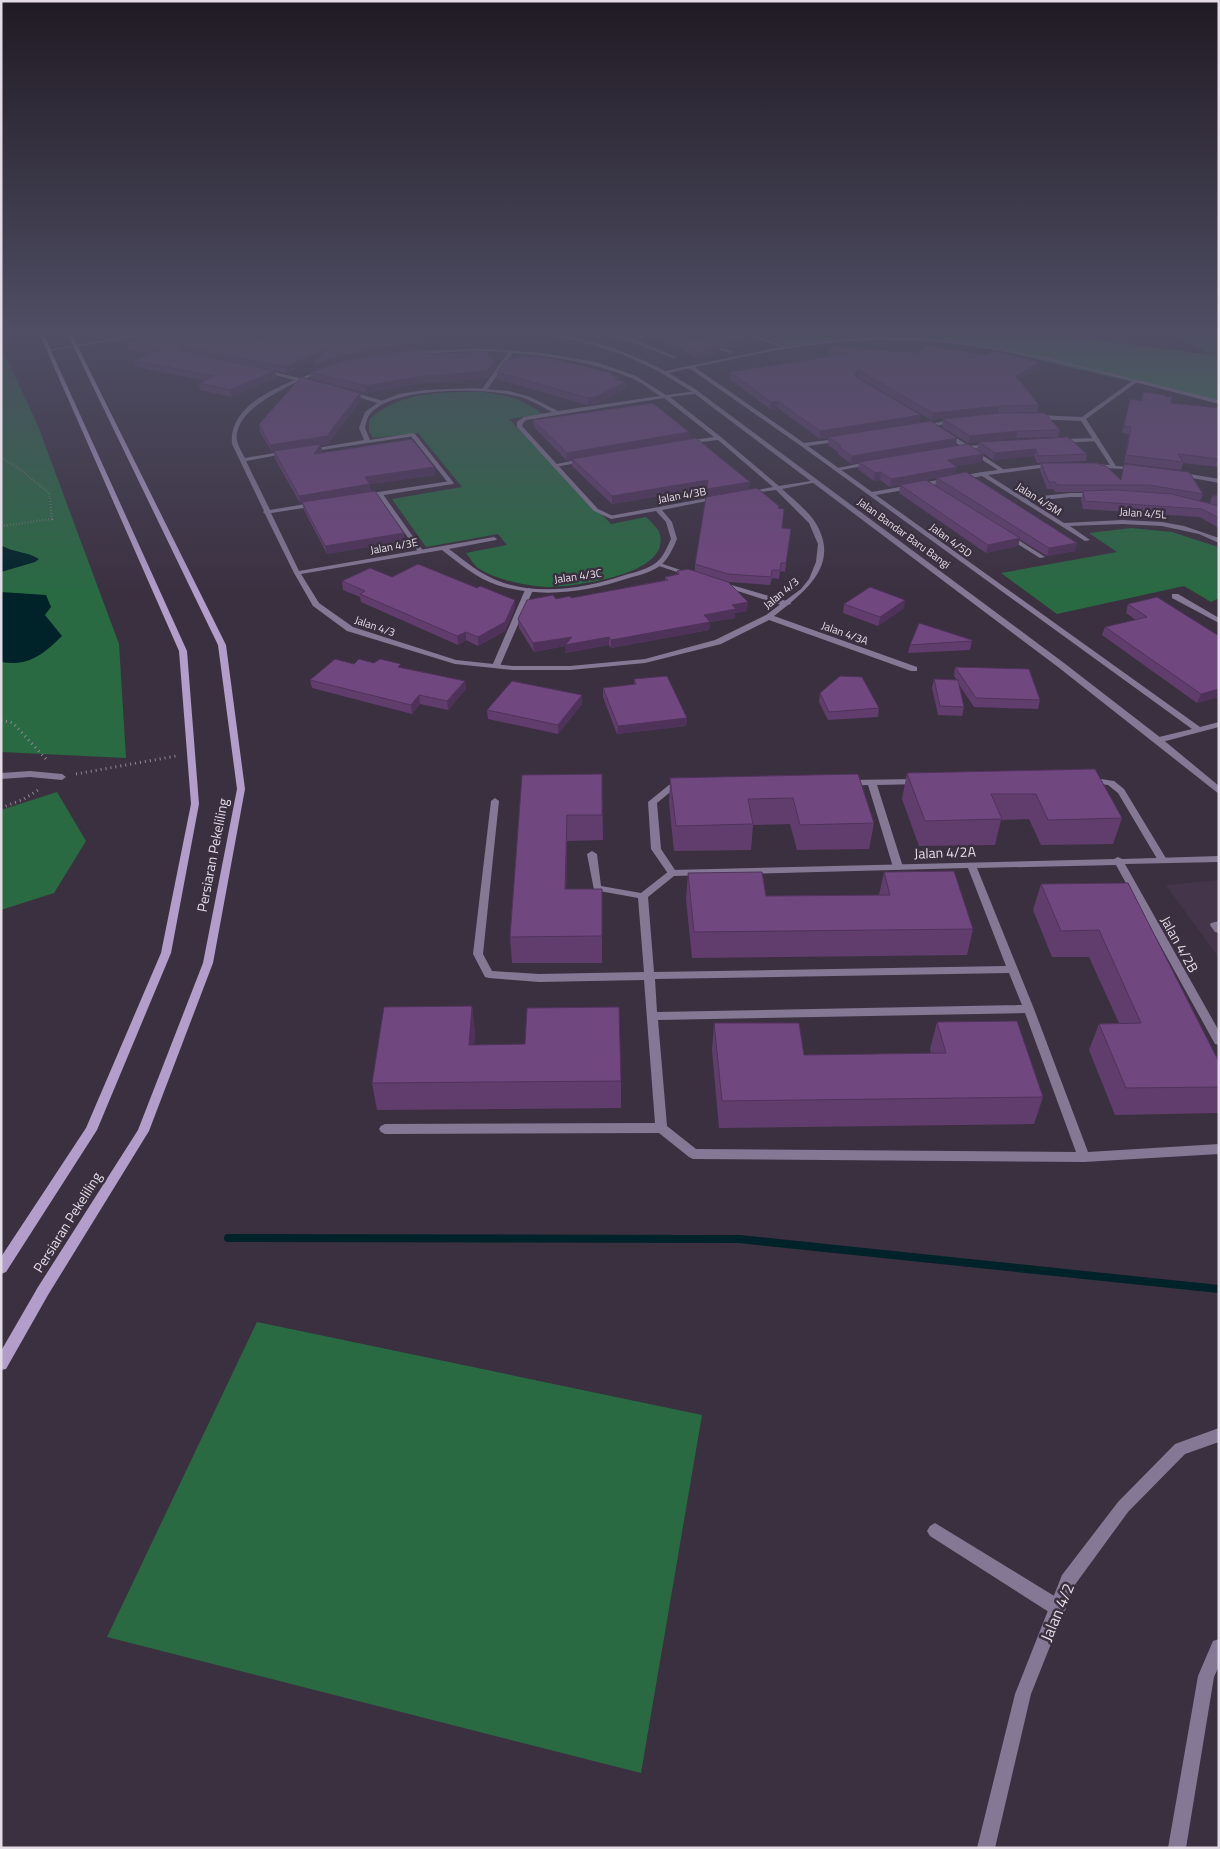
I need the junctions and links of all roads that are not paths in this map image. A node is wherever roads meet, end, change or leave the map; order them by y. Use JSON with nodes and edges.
{"nodes":[{"id":1,"x":80,"y":421,"type":"edge"},
{"id":2,"x":113,"y":421,"type":"edge"},
{"id":3,"x":240,"y":421,"type":"edge"},
{"id":4,"x":364,"y":421,"type":"edge"},
{"id":5,"x":521,"y":421,"type":"edge"},
{"id":6,"x":697,"y":421,"type":"edge"},
{"id":7,"x":734,"y":421,"type":"edge"},
{"id":8,"x":769,"y":421,"type":"edge"},
{"id":9,"x":926,"y":421,"type":"edge"},
{"id":10,"x":956,"y":421,"type":"edge"},
{"id":11,"x":1085,"y":421,"type":"edge"},
{"id":12,"x":932,"y":424,"type":"junction"},
{"id":13,"x":912,"y":428,"type":"edge"},
{"id":14,"x":853,"y":437,"type":"edge"},
{"id":15,"x":719,"y":438,"type":"junction"},
{"id":16,"x":1097,"y":440,"type":"junction"},
{"id":17,"x":1052,"y":441,"type":"edge"},
{"id":18,"x":368,"y":442,"type":"junction"},
{"id":19,"x":680,"y":444,"type":"edge"},
{"id":20,"x":996,"y":444,"type":"edge"},
{"id":21,"x":803,"y":445,"type":"junction"},
{"id":22,"x":968,"y":447,"type":"junction"},
{"id":23,"x":949,"y":450,"type":"edge"},
{"id":24,"x":301,"y":451,"type":"edge"},
{"id":25,"x":291,"y":453,"type":"edge"},
{"id":26,"x":593,"y":458,"type":"edge"},
{"id":27,"x":243,"y":460,"type":"junction"},
{"id":28,"x":883,"y":461,"type":"edge"},
{"id":29,"x":555,"y":465,"type":"junction"},
{"id":30,"x":1058,"y":465,"type":"edge"},
{"id":31,"x":1090,"y":466,"type":"edge"},
{"id":32,"x":1114,"y":467,"type":"junction"},
{"id":33,"x":1140,"y":469,"type":"edge"},
{"id":34,"x":836,"y":470,"type":"junction"},
{"id":35,"x":1003,"y":471,"type":"junction"},
{"id":36,"x":1174,"y":473,"type":"edge"},
{"id":37,"x":982,"y":474,"type":"junction"},
{"id":38,"x":815,"y":481,"type":"junction"},
{"id":39,"x":1219,"y":481,"type":"edge"},
{"id":40,"x":926,"y":484,"type":"junction"},
{"id":41,"x":778,"y":488,"type":"junction"},
{"id":42,"x":939,"y":492,"type":"edge"},
{"id":43,"x":380,"y":494,"type":"junction"},
{"id":44,"x":743,"y":494,"type":"edge"},
{"id":45,"x":870,"y":494,"type":"junction"},
{"id":46,"x":1104,"y":495,"type":"edge"},
{"id":47,"x":361,"y":497,"type":"edge"},
{"id":48,"x":726,"y":497,"type":"edge"},
{"id":49,"x":1023,"y":500,"type":"junction"},
{"id":50,"x":323,"y":503,"type":"edge"},
{"id":51,"x":658,"y":510,"type":"junction"},
{"id":52,"x":266,"y":512,"type":"junction"},
{"id":53,"x":1063,"y":525,"type":"junction"},
{"id":54,"x":1002,"y":532,"type":"edge"},
{"id":55,"x":494,"y":539,"type":"dead end"},
{"id":56,"x":1087,"y":540,"type":"dead end"},
{"id":57,"x":1219,"y":541,"type":"edge"},
{"id":58,"x":444,"y":548,"type":"junction"},
{"id":59,"x":421,"y":552,"type":"junction"},
{"id":60,"x":1042,"y":558,"type":"dead end"},
{"id":61,"x":658,"y":564,"type":"junction"},
{"id":62,"x":297,"y":573,"type":"junction"},
{"id":63,"x":703,"y":578,"type":"edge"},
{"id":64,"x":712,"y":581,"type":"edge"},
{"id":65,"x":529,"y":590,"type":"junction"},
{"id":66,"x":1176,"y":596,"type":"dead end"},
{"id":67,"x":787,"y":604,"type":"junction"},
{"id":68,"x":1219,"y":612,"type":"edge"},
{"id":69,"x":1210,"y":616,"type":"junction"},
{"id":70,"x":769,"y":618,"type":"junction"},
{"id":71,"x":1219,"y":621,"type":"edge"},
{"id":72,"x":496,"y":666,"type":"junction"},
{"id":73,"x":914,"y":669,"type":"dead end"},
{"id":74,"x":1219,"y":724,"type":"edge"},
{"id":75,"x":1199,"y":730,"type":"junction"},
{"id":76,"x":1158,"y":740,"type":"junction"},
{"id":77,"x":1,"y":776,"type":"edge"},
{"id":78,"x":62,"y":777,"type":"road end"},
{"id":79,"x":1078,"y":780,"type":"edge"},
{"id":80,"x":931,"y":782,"type":"edge"},
{"id":81,"x":842,"y":783,"type":"edge"},
{"id":82,"x":872,"y":783,"type":"junction"},
{"id":83,"x":692,"y":786,"type":"edge"},
{"id":84,"x":1219,"y":791,"type":"edge"},
{"id":85,"x":496,"y":801,"type":"dead end"},
{"id":86,"x":592,"y":854,"type":"dead end"},
{"id":87,"x":1219,"y":859,"type":"edge"},
{"id":88,"x":1118,"y":860,"type":"junction"},
{"id":89,"x":1162,"y":860,"type":"junction"},
{"id":90,"x":971,"y":865,"type":"junction"},
{"id":91,"x":898,"y":867,"type":"junction"},
{"id":92,"x":672,"y":873,"type":"junction"},
{"id":93,"x":643,"y":896,"type":"junction"},
{"id":94,"x":1219,"y":924,"type":"edge"},
{"id":95,"x":1219,"y":930,"type":"edge"},
{"id":96,"x":1013,"y":969,"type":"junction"},
{"id":97,"x":649,"y":976,"type":"junction"},
{"id":98,"x":1029,"y":1009,"type":"junction"},
{"id":99,"x":652,"y":1016,"type":"junction"},
{"id":100,"x":1219,"y":1041,"type":"edge"},
{"id":101,"x":661,"y":1128,"type":"junction"},
{"id":102,"x":385,"y":1129,"type":"dead end"},
{"id":103,"x":1219,"y":1149,"type":"edge"},
{"id":104,"x":1084,"y":1157,"type":"junction"},
{"id":105,"x":1,"y":1268,"type":"edge"},
{"id":106,"x":1,"y":1364,"type":"edge"},
{"id":107,"x":1219,"y":1435,"type":"edge"},
{"id":108,"x":935,"y":1531,"type":"dead end"},
{"id":109,"x":1058,"y":1608,"type":"junction"},
{"id":110,"x":1219,"y":1647,"type":"edge"},
{"id":111,"x":986,"y":1848,"type":"edge"},
{"id":112,"x":1177,"y":1848,"type":"edge"}],
"edges":[{"from":1,"to":105,"type":"main road","name":"Persiaran Pekeliling"},
{"from":2,"to":106,"type":"main road","name":"Persiaran Pekeliling"},
{"from":3,"to":27,"type":"street","name":"Jalan 4/3"},
{"from":4,"to":18,"type":"street"},
{"from":5,"to":29,"type":"street"},
{"from":6,"to":15,"type":"street","name":"Jalan 4/3"},
{"from":7,"to":38,"type":"street","name":"Jalan Bandar Baru Bangi"},
{"from":8,"to":21,"type":"street","name":"Jalan 4/5D"},
{"from":9,"to":12,"type":"street"},
{"from":10,"to":12,"type":"street"},
{"from":11,"to":16,"type":"street"},
{"from":12,"to":13,"type":"street"},
{"from":12,"to":22,"type":"street"},
{"from":14,"to":21,"type":"street"},
{"from":15,"to":19,"type":"street"},
{"from":15,"to":41,"type":"street","name":"Jalan 4/3"},
{"from":16,"to":17,"type":"street"},
{"from":16,"to":32,"type":"street"},
{"from":18,"to":24,"type":"street"},
{"from":18,"to":43,"type":"street"},
{"from":20,"to":22,"type":"street"},
{"from":21,"to":34,"type":"street","name":"Jalan 4/5D"},
{"from":22,"to":23,"type":"street"},
{"from":22,"to":35,"type":"street"},
{"from":25,"to":27,"type":"street"},
{"from":26,"to":29,"type":"street"},
{"from":27,"to":52,"type":"street","name":"Jalan 4/3"},
{"from":28,"to":34,"type":"street"},
{"from":29,"to":51,"type":"street","name":"Jalan 4/3B"},
{"from":30,"to":35,"type":"street"},
{"from":31,"to":32,"type":"street"},
{"from":32,"to":33,"type":"street"},
{"from":34,"to":45,"type":"street","name":"Jalan 4/5D"},
{"from":35,"to":37,"type":"street"},
{"from":36,"to":39,"type":"street"},
{"from":37,"to":40,"type":"street"},
{"from":37,"to":49,"type":"street","name":"Jalan 4/5M"},
{"from":38,"to":41,"type":"street"},
{"from":38,"to":76,"type":"street","name":"Jalan Bandar Baru Bangi"},
{"from":40,"to":42,"type":"street"},
{"from":40,"to":45,"type":"street"},
{"from":41,"to":44,"type":"street"},
{"from":41,"to":67,"type":"street","name":"Jalan 4/3"},
{"from":43,"to":47,"type":"street"},
{"from":43,"to":59,"type":"street"},
{"from":45,"to":75,"type":"street","name":"Jalan 4/5D"},
{"from":46,"to":49,"type":"street"},
{"from":48,"to":51,"type":"street","name":"Jalan 4/3B"},
{"from":49,"to":53,"type":"street","name":"Jalan 4/5M"},
{"from":50,"to":52,"type":"street"},
{"from":51,"to":61,"type":"street"},
{"from":52,"to":62,"type":"street","name":"Jalan 4/3"},
{"from":53,"to":56,"type":"street","name":"Jalan 4/5M"},
{"from":53,"to":57,"type":"street","name":"Jalan 4/5L"},
{"from":54,"to":60,"type":"street"},
{"from":55,"to":58,"type":"street","name":"Jalan 4/3E"},
{"from":58,"to":59,"type":"street","name":"Jalan 4/3E"},
{"from":58,"to":65,"type":"street","name":"Jalan 4/3C"},
{"from":59,"to":62,"type":"street","name":"Jalan 4/3E"},
{"from":61,"to":63,"type":"street"},
{"from":61,"to":65,"type":"street","name":"Jalan 4/3C"},
{"from":62,"to":72,"type":"street","name":"Jalan 4/3"},
{"from":64,"to":67,"type":"street"},
{"from":65,"to":72,"type":"street"},
{"from":66,"to":69,"type":"street"},
{"from":67,"to":70,"type":"street","name":"Jalan 4/3"},
{"from":68,"to":69,"type":"street"},
{"from":69,"to":71,"type":"street"},
{"from":70,"to":72,"type":"street","name":"Jalan 4/3"},
{"from":70,"to":73,"type":"street","name":"Jalan 4/3A"},
{"from":74,"to":75,"type":"street"},
{"from":75,"to":76,"type":"street"},
{"from":76,"to":84,"type":"street","name":"Jalan Bandar Baru Bangi"},
{"from":77,"to":78,"type":"street"},
{"from":79,"to":89,"type":"street"},
{"from":80,"to":82,"type":"street"},
{"from":81,"to":82,"type":"street"},
{"from":82,"to":91,"type":"street"},
{"from":83,"to":92,"type":"street"},
{"from":85,"to":97,"type":"street"},
{"from":86,"to":93,"type":"street"},
{"from":87,"to":89,"type":"street","name":"Jalan 4/2A"},
{"from":88,"to":89,"type":"street","name":"Jalan 4/2A"},
{"from":88,"to":90,"type":"street","name":"Jalan 4/2A"},
{"from":88,"to":100,"type":"street","name":"Jalan 4/2B"},
{"from":90,"to":91,"type":"street","name":"Jalan 4/2A"},
{"from":90,"to":96,"type":"street"},
{"from":91,"to":92,"type":"street","name":"Jalan 4/2A"},
{"from":92,"to":93,"type":"street"},
{"from":93,"to":97,"type":"street"},
{"from":94,"to":95,"type":"street"},
{"from":96,"to":97,"type":"street"},
{"from":96,"to":98,"type":"street"},
{"from":97,"to":99,"type":"street"},
{"from":98,"to":99,"type":"street"},
{"from":98,"to":104,"type":"street"},
{"from":99,"to":101,"type":"street"},
{"from":101,"to":102,"type":"street"},
{"from":101,"to":104,"type":"street"},
{"from":103,"to":104,"type":"street"},
{"from":107,"to":109,"type":"street","name":"Jalan 4/2"},
{"from":108,"to":109,"type":"street"},
{"from":109,"to":111,"type":"street","name":"Jalan 4/2"},
{"from":110,"to":112,"type":"street"}]}
